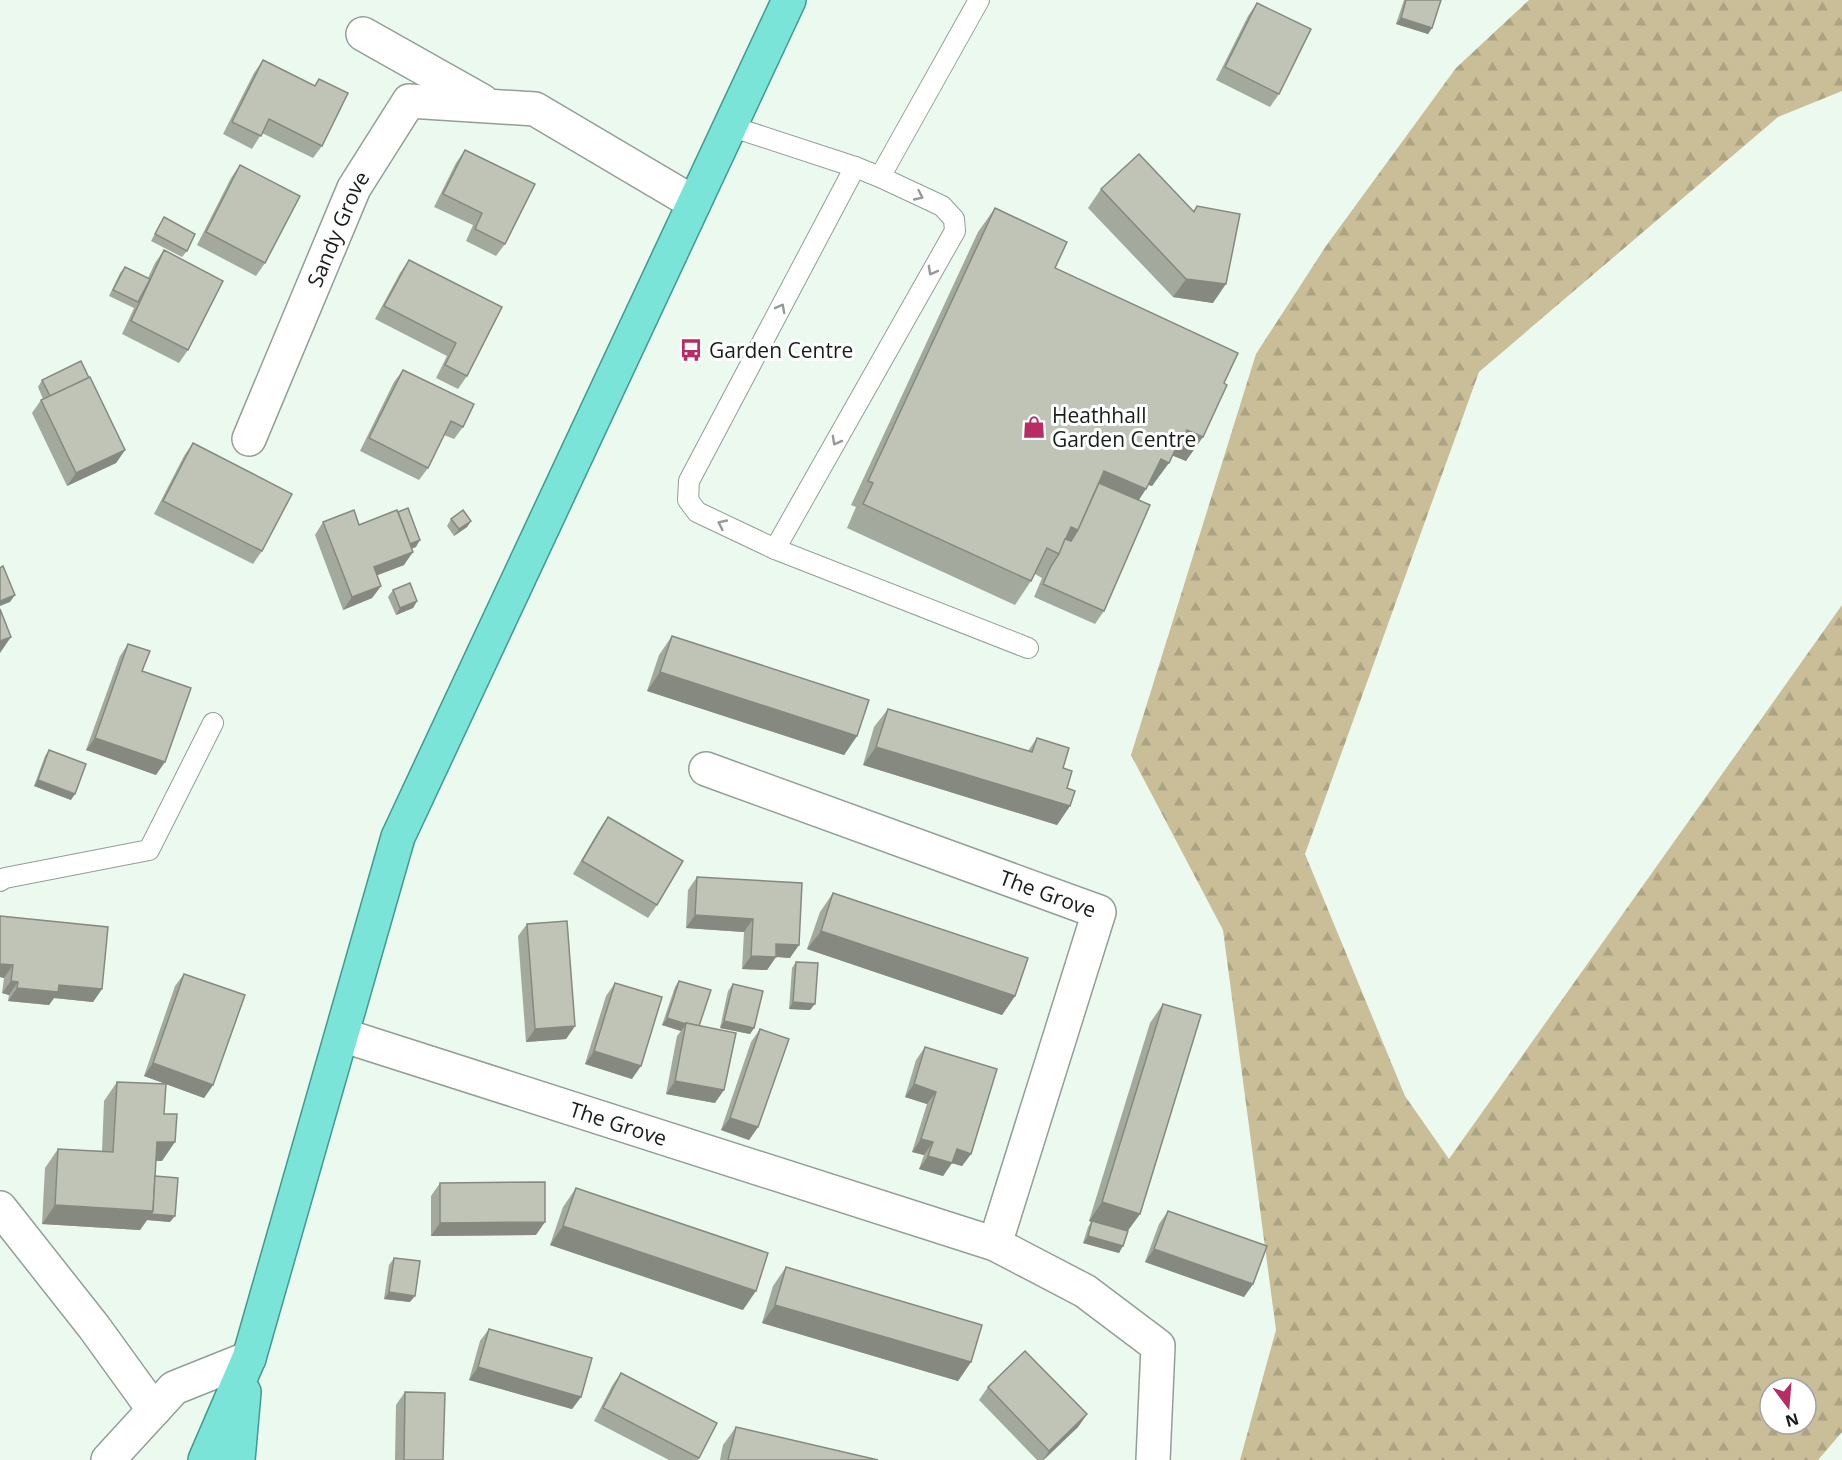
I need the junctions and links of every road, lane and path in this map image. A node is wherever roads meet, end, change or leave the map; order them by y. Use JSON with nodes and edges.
{"nodes":[{"id":1,"x":789,"y":0,"type":"edge"},
{"id":2,"x":979,"y":0,"type":"edge"},
{"id":3,"x":363,"y":34,"type":"dead end"},
{"id":4,"x":489,"y":106,"type":"junction"},
{"id":5,"x":730,"y":126,"type":"junction"},
{"id":6,"x":855,"y":166,"type":"junction"},
{"id":7,"x":880,"y":177,"type":"junction"},
{"id":8,"x":694,"y":203,"type":"junction"},
{"id":9,"x":249,"y":439,"type":"dead end"},
{"id":10,"x":775,"y":549,"type":"junction"},
{"id":11,"x":1028,"y":648,"type":"dead end"},
{"id":12,"x":213,"y":723,"type":"dead end"},
{"id":13,"x":706,"y":769,"type":"dead end"},
{"id":14,"x":0,"y":881,"type":"edge"},
{"id":15,"x":342,"y":1035,"type":"junction"},
{"id":16,"x":0,"y":1208,"type":"edge"},
{"id":17,"x":995,"y":1244,"type":"junction"},
{"id":18,"x":249,"y":1358,"type":"junction"},
{"id":19,"x":154,"y":1410,"type":"junction"},
{"id":20,"x":108,"y":1460,"type":"edge"},
{"id":21,"x":205,"y":1460,"type":"edge"},
{"id":22,"x":238,"y":1460,"type":"edge"},
{"id":23,"x":1153,"y":1460,"type":"edge"}],
"edges":[{"from":1,"to":5,"type":"highway"},
{"from":2,"to":7,"type":"lane"},
{"from":3,"to":4,"type":"street","name":"Sandy Grove"},
{"from":4,"to":8,"type":"street","name":"Sandy Grove"},
{"from":4,"to":9,"type":"street","name":"Sandy Grove"},
{"from":5,"to":6,"type":"lane"},
{"from":5,"to":8,"type":"highway"},
{"from":6,"to":7,"type":"lane"},
{"from":10,"to":6,"type":"lane","one_way":true},
{"from":7,"to":10,"type":"lane","one_way":true},
{"from":8,"to":15,"type":"highway"},
{"from":10,"to":11,"type":"lane"},
{"from":12,"to":14,"type":"lane"},
{"from":13,"to":17,"type":"street","name":"The Grove"},
{"from":15,"to":17,"type":"street","name":"The Grove"},
{"from":15,"to":18,"type":"highway"},
{"from":16,"to":19,"type":"street"},
{"from":17,"to":23,"type":"street","name":"The Grove"},
{"from":18,"to":19,"type":"street"},
{"from":18,"to":21,"type":"highway"},
{"from":18,"to":22,"type":"highway"},
{"from":19,"to":20,"type":"street"}]}
